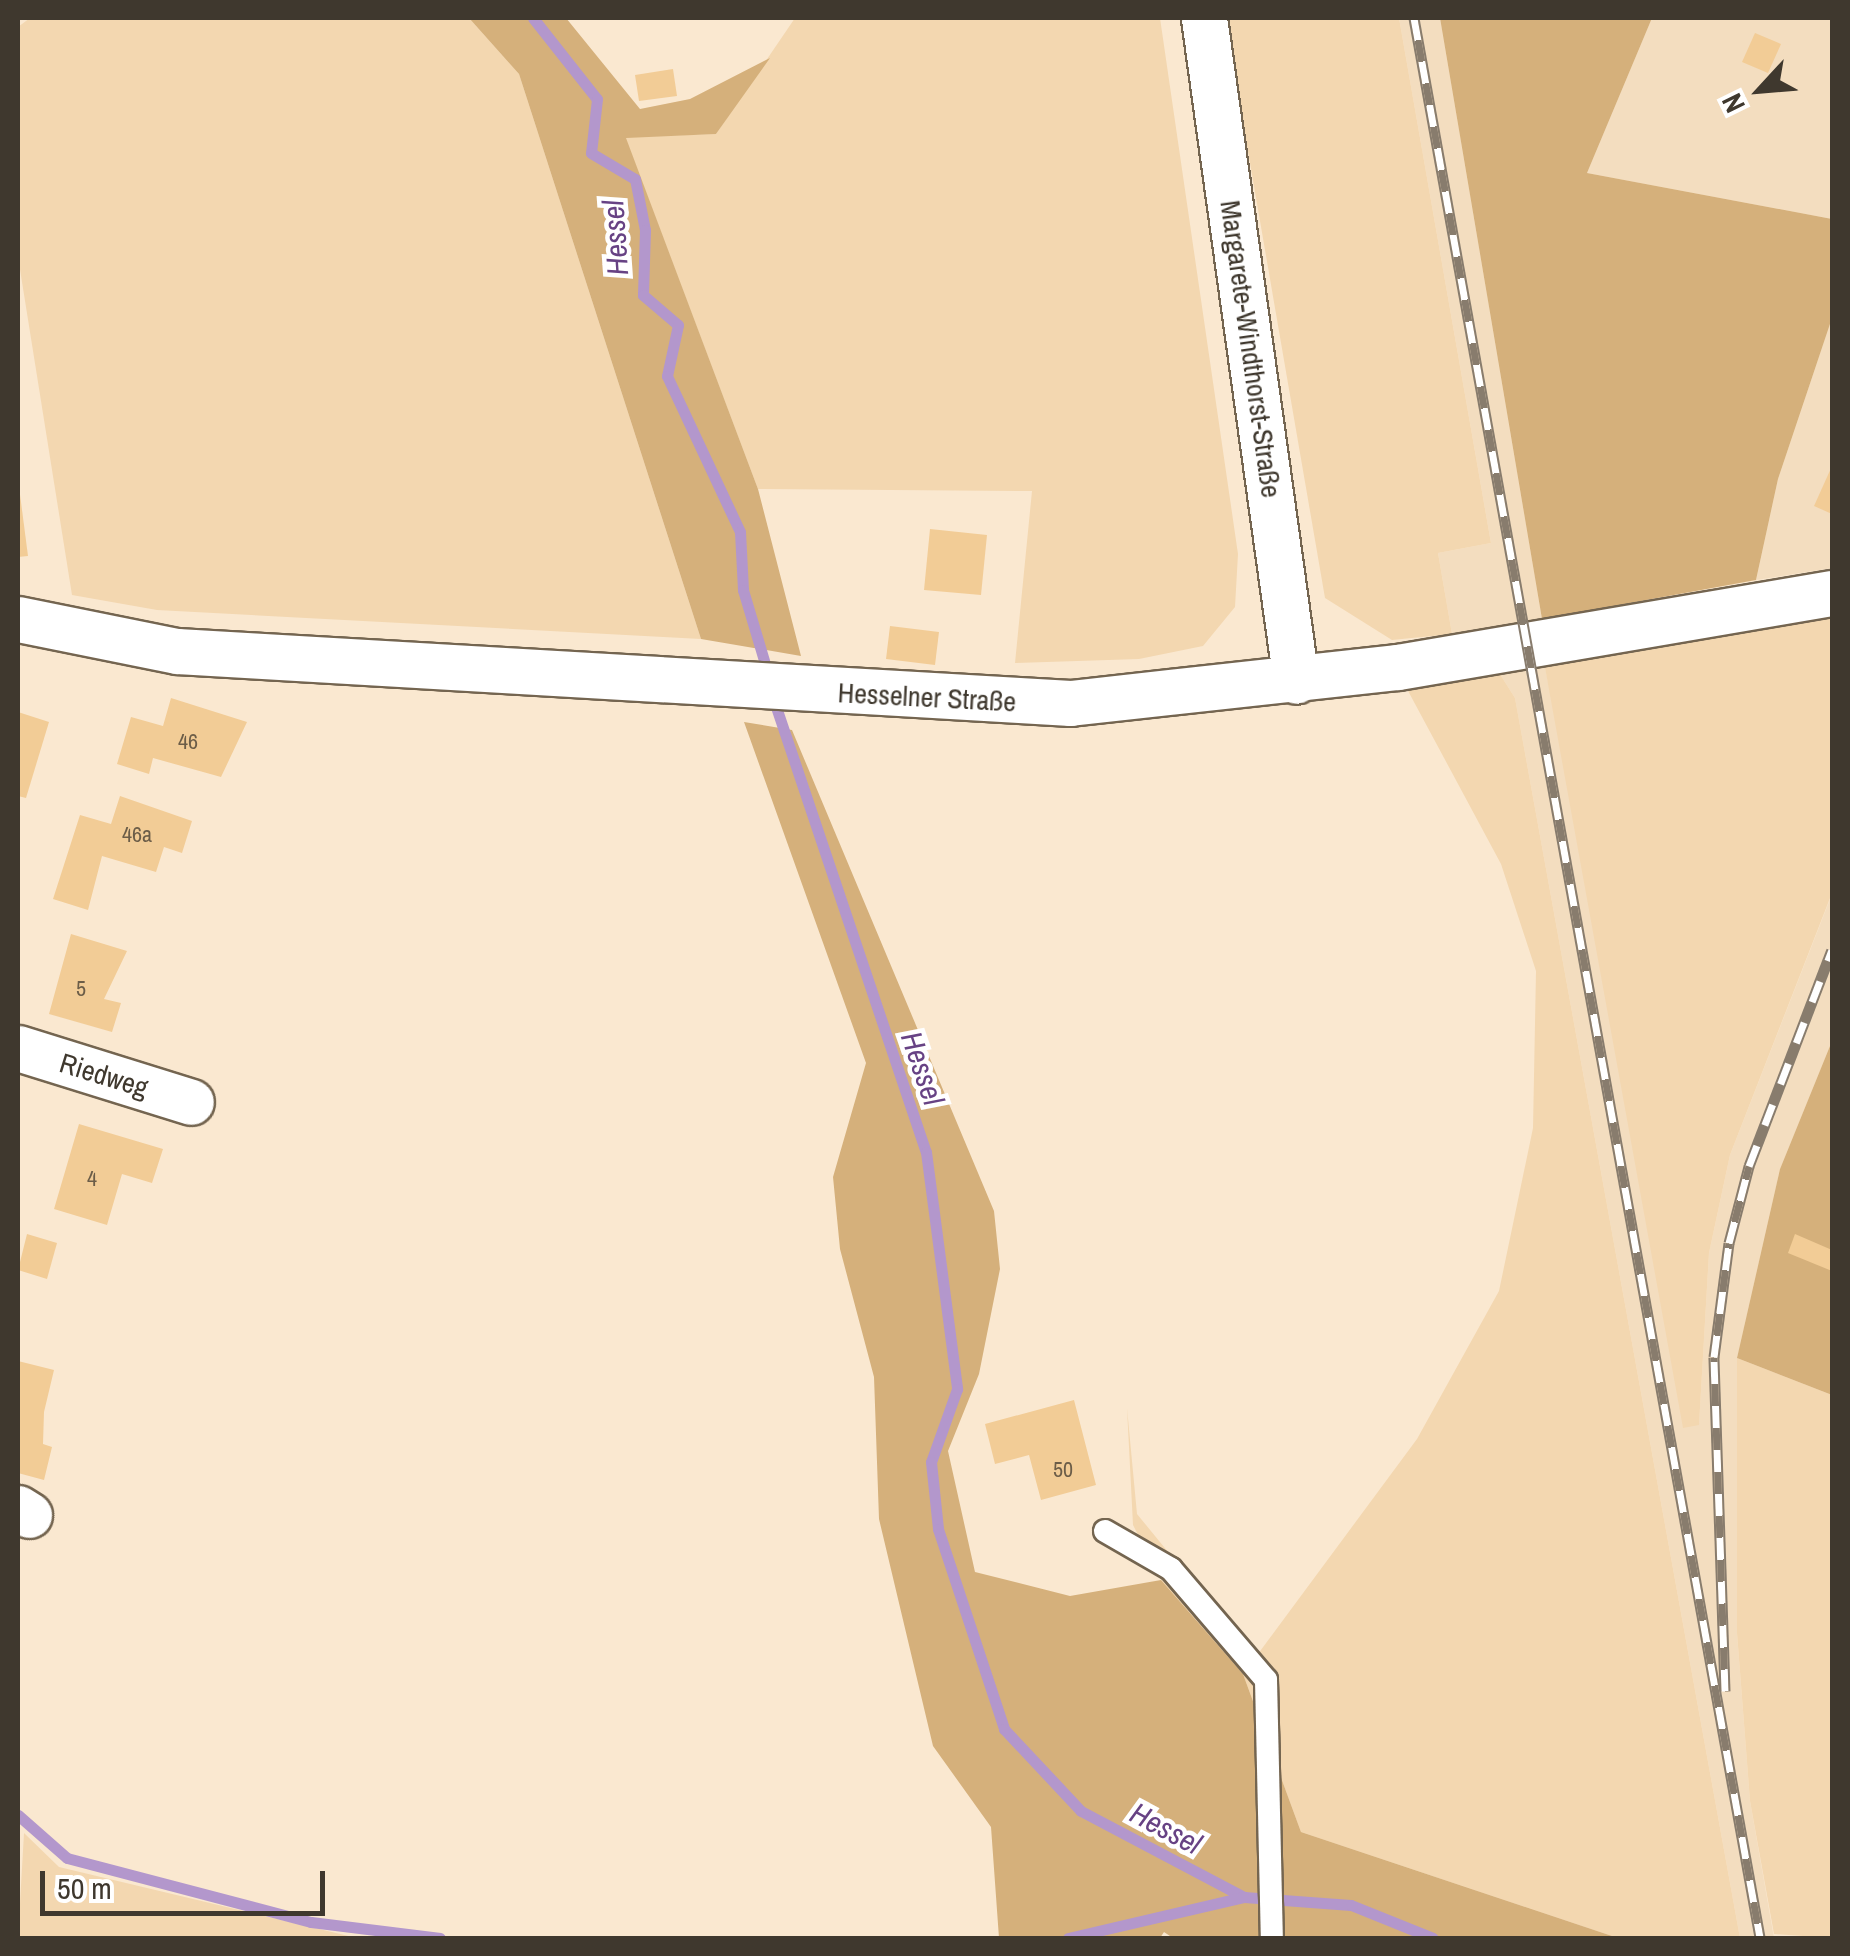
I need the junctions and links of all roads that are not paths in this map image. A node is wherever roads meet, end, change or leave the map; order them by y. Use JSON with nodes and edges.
{"nodes":[{"id":1,"x":1204,"y":18,"type":"edge"},
{"id":2,"x":1832,"y":593,"type":"edge"},
{"id":3,"x":18,"y":620,"type":"edge"},
{"id":4,"x":1296,"y":682,"type":"junction"},
{"id":5,"x":18,"y":1048,"type":"edge"},
{"id":6,"x":190,"y":1102,"type":"dead end"},
{"id":7,"x":1105,"y":1530,"type":"dead end"},
{"id":8,"x":1272,"y":1931,"type":"edge"}],
"edges":[{"from":1,"to":4,"type":"street","name":"Margarete-Windthorst-Straße"},
{"from":2,"to":4,"type":"street","name":"Hesselner Straße"},
{"from":3,"to":4,"type":"street","name":"Hesselner Straße"},
{"from":5,"to":6,"type":"street","name":"Riedweg"},
{"from":7,"to":8,"type":"lane"}]}
